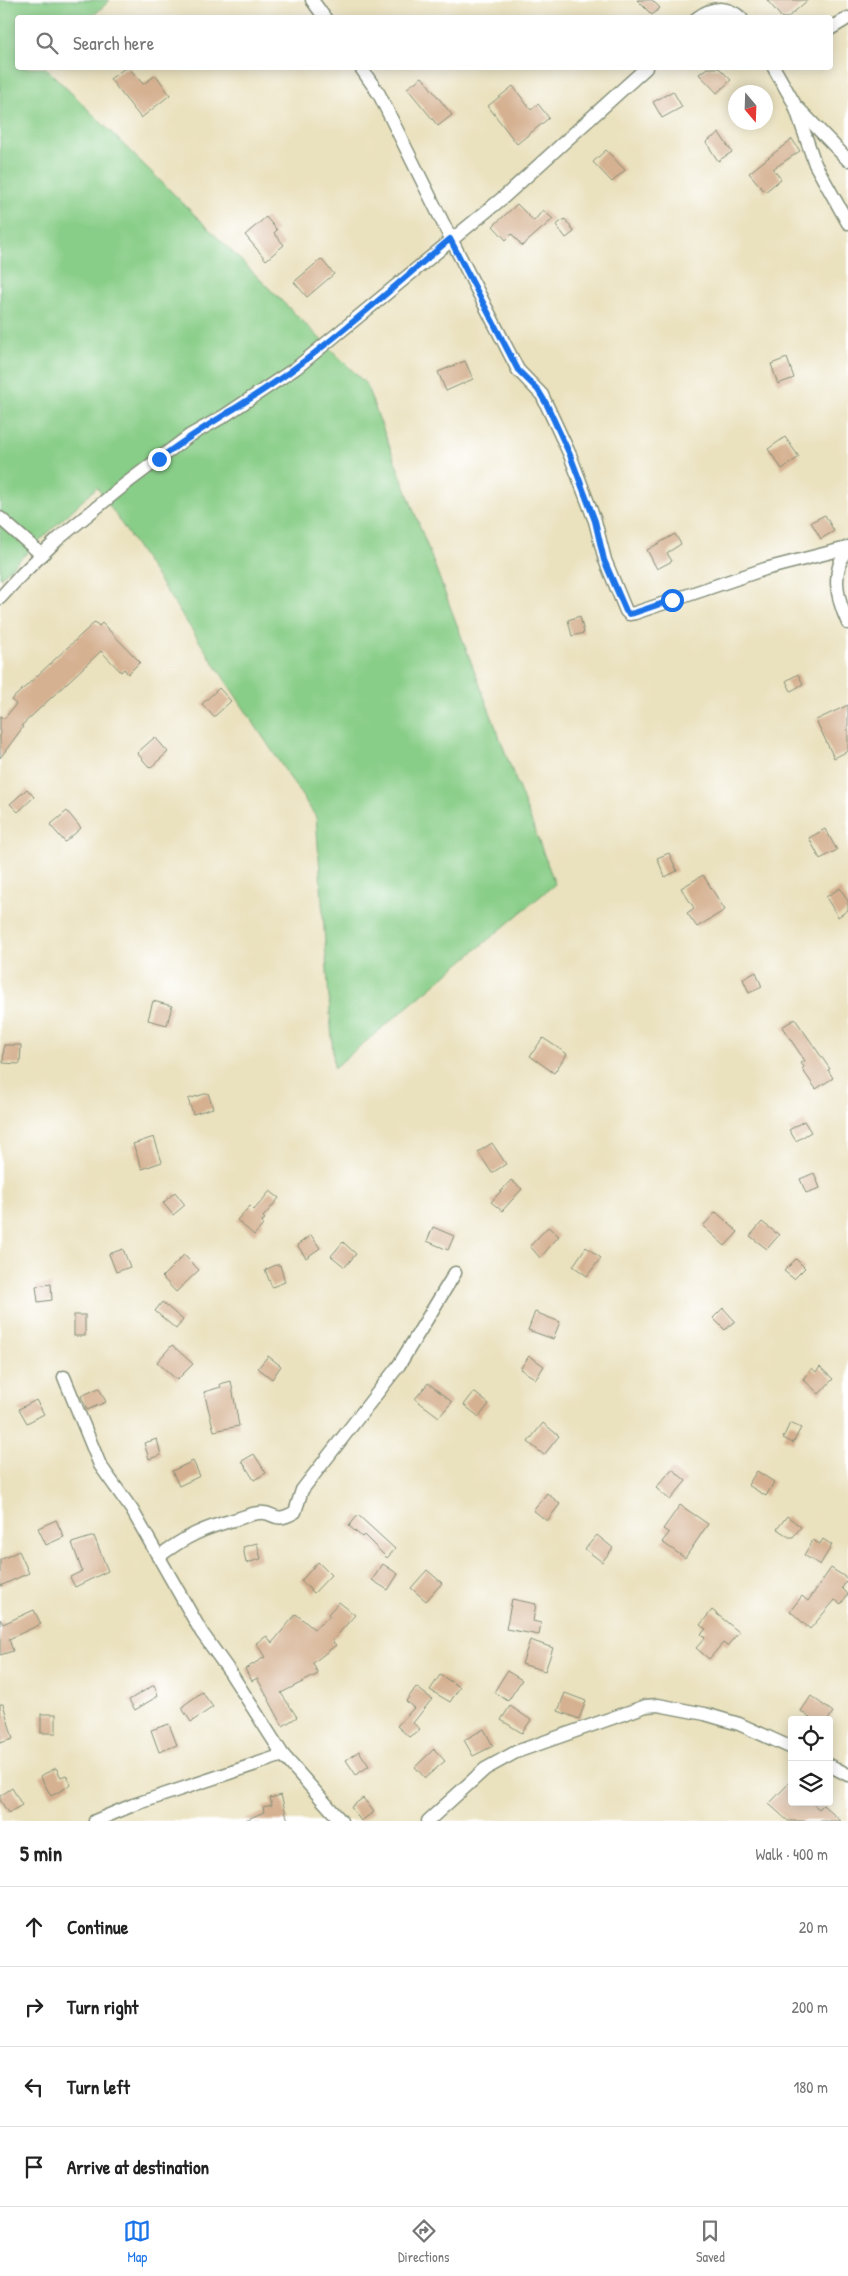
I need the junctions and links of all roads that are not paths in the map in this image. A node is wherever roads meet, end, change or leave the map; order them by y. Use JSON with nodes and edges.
{"nodes":[{"id":1,"x":312,"y":0,"type":"edge"},
{"id":2,"x":715,"y":4,"type":"edge"},
{"id":3,"x":323,"y":15,"type":"edge"},
{"id":4,"x":701,"y":15,"type":"edge"},
{"id":5,"x":738,"y":15,"type":"edge"},
{"id":6,"x":848,"y":18,"type":"edge"},
{"id":7,"x":833,"y":27,"type":"edge"},
{"id":8,"x":362,"y":70,"type":"edge"},
{"id":9,"x":644,"y":70,"type":"edge"},
{"id":10,"x":775,"y":70,"type":"edge"},
{"id":11,"x":794,"y":103,"type":"junction"},
{"id":12,"x":848,"y":160,"type":"edge"},
{"id":13,"x":848,"y":223,"type":"edge"},
{"id":14,"x":450,"y":239,"type":"junction"},
{"id":15,"x":0,"y":518,"type":"edge"},
{"id":16,"x":847,"y":548,"type":"edge"},
{"id":17,"x":42,"y":555,"type":"junction"},
{"id":18,"x":0,"y":598,"type":"edge"},
{"id":19,"x":848,"y":623,"type":"edge"},
{"id":20,"x":455,"y":1274,"type":"dead end"},
{"id":21,"x":64,"y":1377,"type":"dead end"},
{"id":22,"x":158,"y":1557,"type":"junction"},
{"id":23,"x":788,"y":1746,"type":"edge"},
{"id":24,"x":283,"y":1755,"type":"junction"},
{"id":25,"x":833,"y":1767,"type":"edge"},
{"id":26,"x":848,"y":1775,"type":"edge"},
{"id":27,"x":95,"y":1821,"type":"edge"},
{"id":28,"x":341,"y":1821,"type":"edge"},
{"id":29,"x":428,"y":1821,"type":"edge"}],
"edges":[{"from":1,"to":3,"type":"street"},
{"from":2,"to":4,"type":"street"},
{"from":2,"to":5,"type":"street"},
{"from":6,"to":7,"type":"street"},
{"from":8,"to":14,"type":"street"},
{"from":9,"to":14,"type":"street"},
{"from":10,"to":11,"type":"street"},
{"from":11,"to":12,"type":"street"},
{"from":11,"to":13,"type":"street"},
{"from":14,"to":16,"type":"street"},
{"from":14,"to":17,"type":"street"},
{"from":15,"to":17,"type":"street"},
{"from":16,"to":19,"type":"street"},
{"from":17,"to":18,"type":"street"},
{"from":20,"to":22,"type":"street"},
{"from":21,"to":22,"type":"street"},
{"from":22,"to":24,"type":"street"},
{"from":23,"to":29,"type":"street"},
{"from":24,"to":27,"type":"street"},
{"from":24,"to":28,"type":"street"},
{"from":25,"to":26,"type":"street"}]}
